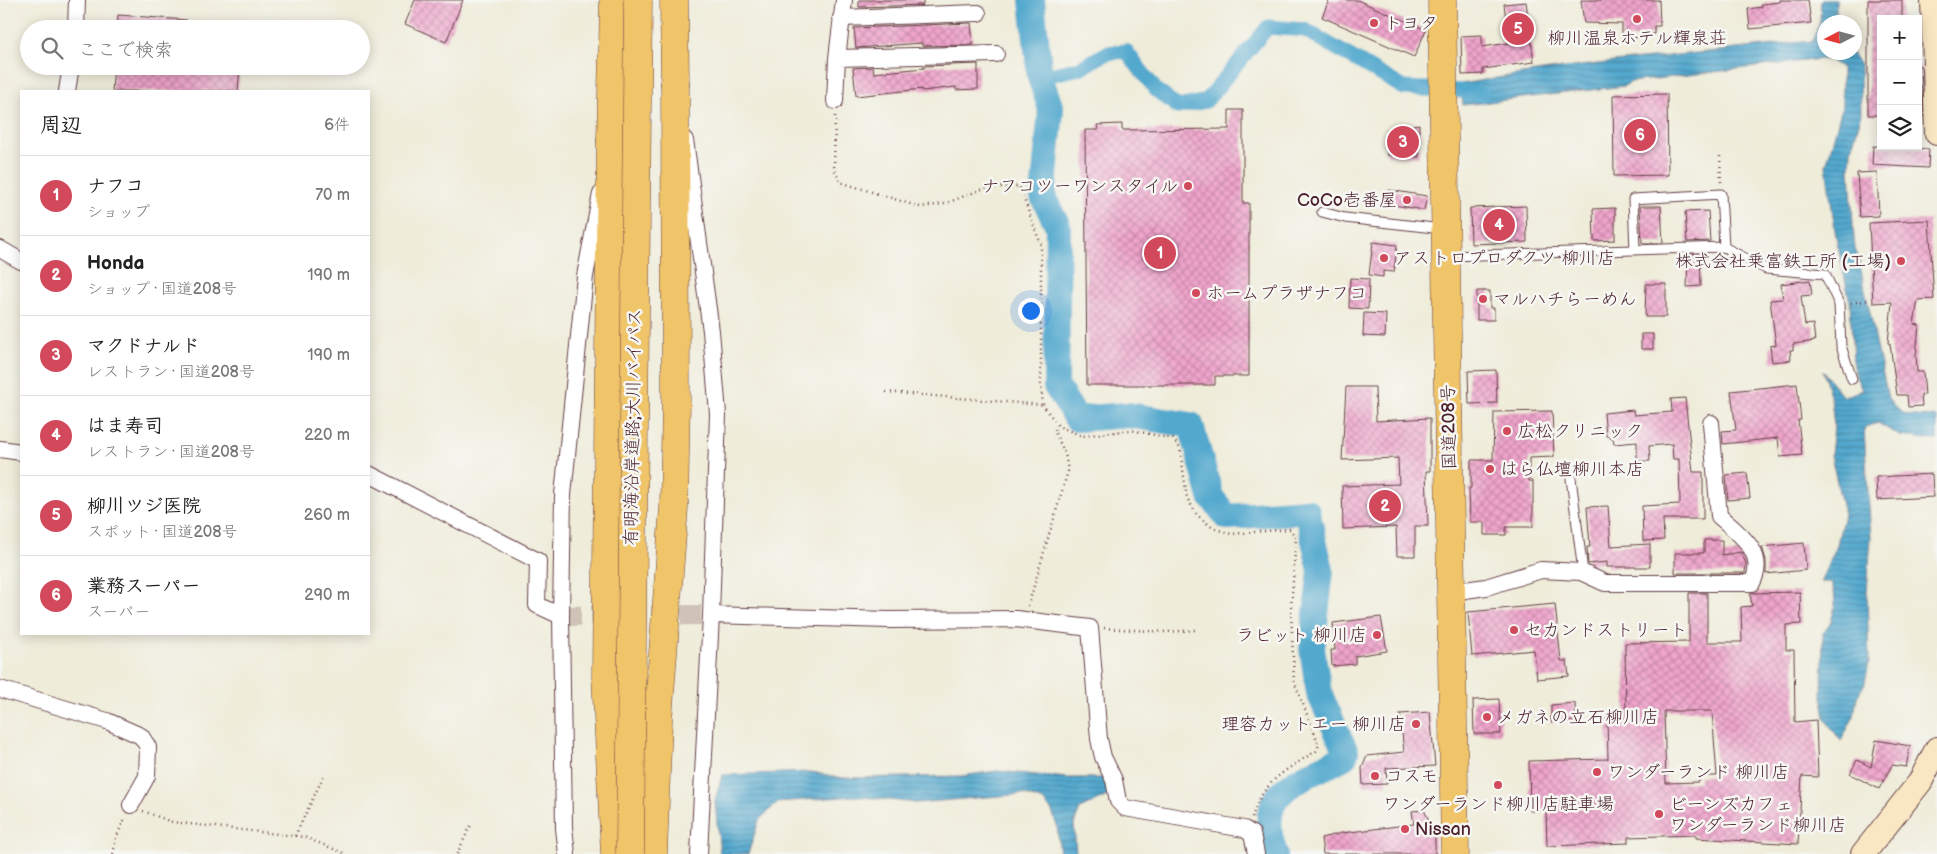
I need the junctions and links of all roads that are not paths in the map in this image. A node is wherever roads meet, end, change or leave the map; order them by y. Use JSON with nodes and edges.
{"nodes":[{"id":1,"x":77,"y":0,"type":"edge"},
{"id":2,"x":614,"y":0,"type":"edge"},
{"id":3,"x":631,"y":0,"type":"edge"},
{"id":4,"x":638,"y":0,"type":"edge"},
{"id":5,"x":674,"y":0,"type":"edge"},
{"id":6,"x":844,"y":0,"type":"edge"},
{"id":7,"x":1442,"y":0,"type":"edge"},
{"id":8,"x":1933,"y":0,"type":"edge"},
{"id":9,"x":978,"y":13,"type":"dead end"},
{"id":10,"x":841,"y":18,"type":"junction"},
{"id":11,"x":76,"y":20,"type":"edge"},
{"id":12,"x":996,"y":54,"type":"dead end"},
{"id":13,"x":837,"y":58,"type":"junction"},
{"id":14,"x":70,"y":75,"type":"edge"},
{"id":15,"x":676,"y":84,"type":"junction"},
{"id":16,"x":67,"y":90,"type":"edge"},
{"id":17,"x":835,"y":100,"type":"road end"},
{"id":18,"x":1937,"y":133,"type":"edge"},
{"id":19,"x":611,"y":140,"type":"junction"},
{"id":20,"x":1322,"y":212,"type":"dead end"},
{"id":21,"x":1446,"y":230,"type":"junction"},
{"id":22,"x":1724,"y":247,"type":"junction"},
{"id":23,"x":0,"y":249,"type":"edge"},
{"id":24,"x":1634,"y":250,"type":"junction"},
{"id":25,"x":1447,"y":256,"type":"junction"},
{"id":26,"x":20,"y":260,"type":"edge"},
{"id":27,"x":1852,"y":379,"type":"dead end"},
{"id":28,"x":1711,"y":423,"type":"dead end"},
{"id":29,"x":0,"y":449,"type":"edge"},
{"id":30,"x":20,"y":452,"type":"edge"},
{"id":31,"x":370,"y":475,"type":"edge"},
{"id":32,"x":1571,"y":478,"type":"dead end"},
{"id":33,"x":1583,"y":572,"type":"junction"},
{"id":34,"x":1451,"y":592,"type":"junction"},
{"id":35,"x":711,"y":615,"type":"junction"},
{"id":36,"x":561,"y":616,"type":"junction"},
{"id":37,"x":0,"y":689,"type":"edge"},
{"id":38,"x":1937,"y":750,"type":"edge"},
{"id":39,"x":131,"y":804,"type":"road end"},
{"id":40,"x":567,"y":854,"type":"edge"},
{"id":41,"x":615,"y":854,"type":"edge"},
{"id":42,"x":621,"y":854,"type":"edge"},
{"id":43,"x":630,"y":854,"type":"edge"},
{"id":44,"x":653,"y":854,"type":"edge"},
{"id":45,"x":699,"y":854,"type":"edge"},
{"id":46,"x":1256,"y":854,"type":"edge"},
{"id":47,"x":1455,"y":854,"type":"edge"},
{"id":48,"x":1862,"y":854,"type":"edge"}],
"edges":[{"from":1,"to":11,"type":"street"},
{"from":2,"to":19,"type":"highway"},
{"from":3,"to":42,"type":"highway","name":"有明海沿岸道路;大川バイパス"},
{"from":4,"to":43,"type":"highway","name":"有明海沿岸道路;大川バイパス","bridge":true},
{"from":5,"to":15,"type":"highway"},
{"from":6,"to":10,"type":"street"},
{"from":7,"to":21,"type":"highway","name":"国道208号"},
{"from":8,"to":18,"type":"main road"},
{"from":9,"to":10,"type":"street"},
{"from":10,"to":13,"type":"street"},
{"from":12,"to":13,"type":"street"},
{"from":13,"to":17,"type":"street"},
{"from":14,"to":16,"type":"street"},
{"from":15,"to":35,"type":"street"},
{"from":15,"to":44,"type":"highway"},
{"from":19,"to":36,"type":"street"},
{"from":19,"to":41,"type":"highway"},
{"from":20,"to":21,"type":"lane"},
{"from":21,"to":25,"type":"highway","name":"国道208号"},
{"from":22,"to":24,"type":"lane"},
{"from":22,"to":24,"type":"lane"},
{"from":22,"to":27,"type":"lane"},
{"from":23,"to":26,"type":"street"},
{"from":24,"to":25,"type":"lane"},
{"from":25,"to":34,"type":"highway","name":"国道208号"},
{"from":28,"to":33,"type":"street"},
{"from":29,"to":30,"type":"street"},
{"from":31,"to":36,"type":"street"},
{"from":32,"to":33,"type":"lane"},
{"from":33,"to":34,"type":"street"},
{"from":34,"to":47,"type":"highway","name":"国道208号"},
{"from":35,"to":45,"type":"street"},
{"from":35,"to":46,"type":"street"},
{"from":36,"to":40,"type":"street"},
{"from":37,"to":39,"type":"street"},
{"from":38,"to":48,"type":"main road"}]}
